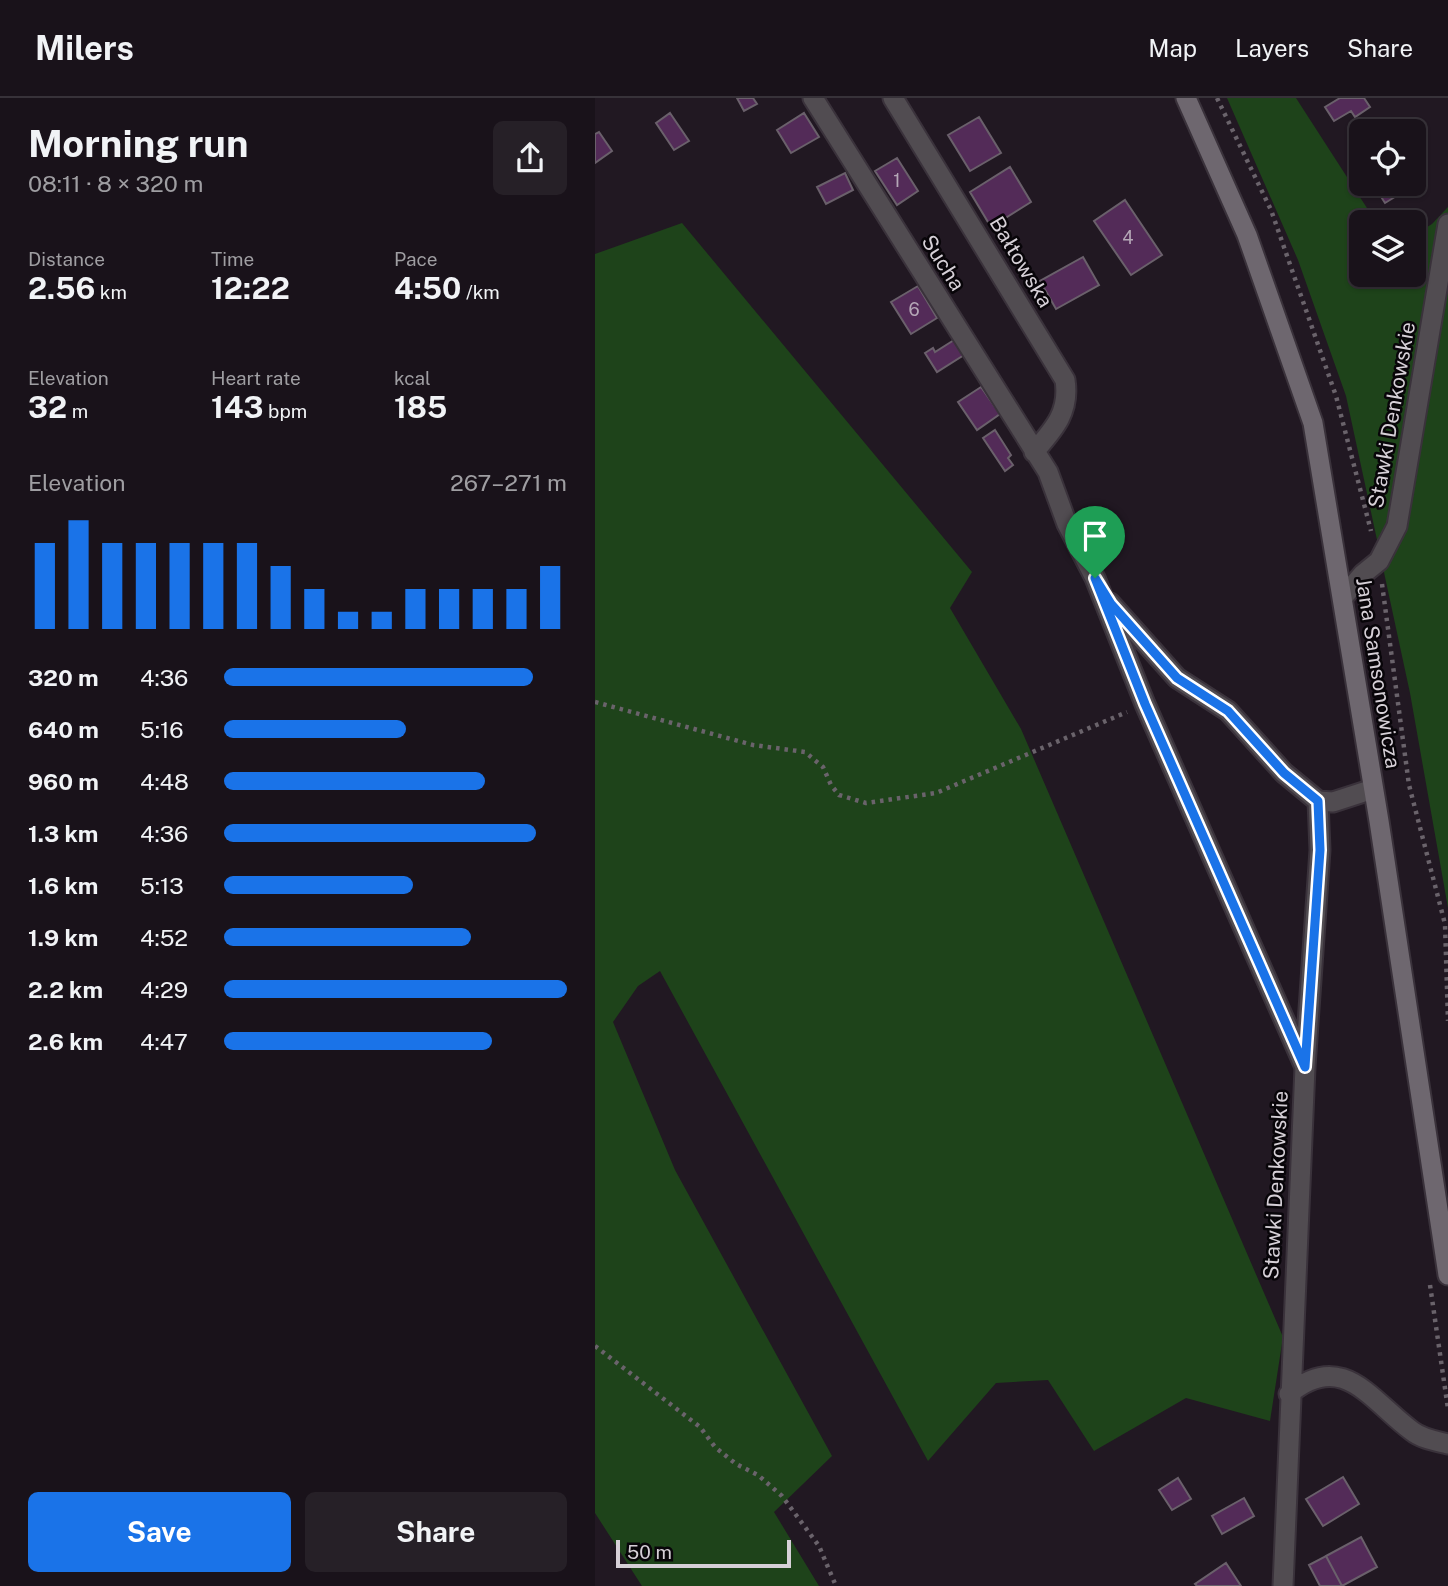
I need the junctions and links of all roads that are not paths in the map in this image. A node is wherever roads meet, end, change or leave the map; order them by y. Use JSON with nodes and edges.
{"nodes":[{"id":1,"x":813,"y":98,"type":"edge"},
{"id":2,"x":893,"y":98,"type":"edge"},
{"id":3,"x":1186,"y":98,"type":"edge"},
{"id":4,"x":1448,"y":224,"type":"edge"},
{"id":5,"x":1034,"y":452,"type":"junction"},
{"id":6,"x":1095,"y":578,"type":"junction"},
{"id":7,"x":1344,"y":596,"type":"junction"},
{"id":8,"x":1373,"y":789,"type":"junction"},
{"id":9,"x":1318,"y":801,"type":"junction"},
{"id":10,"x":1305,"y":1067,"type":"junction"},
{"id":11,"x":1438,"y":1274,"type":"edge"},
{"id":12,"x":1289,"y":1394,"type":"junction"},
{"id":13,"x":1448,"y":1444,"type":"edge"},
{"id":14,"x":1283,"y":1586,"type":"edge"}],
"edges":[{"from":1,"to":5,"type":"street","name":"Sucha"},
{"from":2,"to":5,"type":"street","name":"Bałtowska"},
{"from":3,"to":7,"type":"main road","name":"Jana Samsonowicza"},
{"from":4,"to":7,"type":"street","name":"Stawki Denkowskie"},
{"from":5,"to":6,"type":"street","name":"Sucha"},
{"from":6,"to":9,"type":"street"},
{"from":6,"to":10,"type":"street"},
{"from":7,"to":8,"type":"main road","name":"Jana Samsonowicza"},
{"from":8,"to":9,"type":"street"},
{"from":8,"to":11,"type":"main road","name":"Jana Samsonowicza"},
{"from":9,"to":10,"type":"street","name":"Stawki Denkowskie"},
{"from":10,"to":12,"type":"street","name":"Stawki Denkowskie"},
{"from":12,"to":13,"type":"street"},
{"from":12,"to":14,"type":"street","name":"Stawki Denkowskie"}]}
